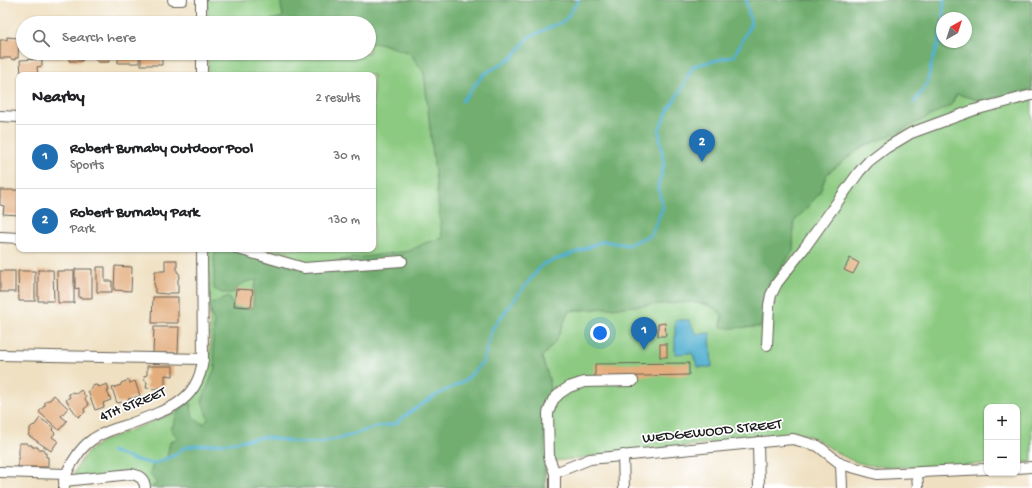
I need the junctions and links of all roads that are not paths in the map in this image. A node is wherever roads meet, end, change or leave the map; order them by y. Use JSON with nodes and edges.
{"nodes":[{"id":1,"x":173,"y":0,"type":"edge"},
{"id":2,"x":182,"y":0,"type":"edge"},
{"id":3,"x":201,"y":0,"type":"edge"},
{"id":4,"x":201,"y":16,"type":"edge"},
{"id":5,"x":202,"y":60,"type":"edge"},
{"id":6,"x":202,"y":72,"type":"edge"},
{"id":7,"x":1032,"y":95,"type":"edge"},
{"id":8,"x":0,"y":116,"type":"edge"},
{"id":9,"x":16,"y":117,"type":"edge"},
{"id":10,"x":0,"y":237,"type":"edge"},
{"id":11,"x":16,"y":238,"type":"edge"},
{"id":12,"x":202,"y":252,"type":"edge"},
{"id":13,"x":248,"y":252,"type":"edge"},
{"id":14,"x":402,"y":261,"type":"dead end"},
{"id":15,"x":767,"y":345,"type":"dead end"},
{"id":16,"x":0,"y":355,"type":"edge"},
{"id":17,"x":203,"y":360,"type":"junction"},
{"id":18,"x":634,"y":381,"type":"dead end"},
{"id":19,"x":758,"y":442,"type":"junction"},
{"id":20,"x":623,"y":456,"type":"junction"},
{"id":21,"x":842,"y":464,"type":"junction"},
{"id":22,"x":1032,"y":467,"type":"edge"},
{"id":23,"x":1020,"y":468,"type":"edge"},
{"id":24,"x":984,"y":469,"type":"edge"},
{"id":25,"x":0,"y":472,"type":"edge"},
{"id":26,"x":917,"y":472,"type":"junction"},
{"id":27,"x":555,"y":473,"type":"junction"},
{"id":28,"x":65,"y":481,"type":"edge"},
{"id":29,"x":145,"y":488,"type":"edge"},
{"id":30,"x":555,"y":488,"type":"edge"},
{"id":31,"x":624,"y":488,"type":"edge"},
{"id":32,"x":759,"y":488,"type":"edge"},
{"id":33,"x":842,"y":488,"type":"edge"},
{"id":34,"x":918,"y":488,"type":"edge"}],
"edges":[{"from":1,"to":2,"type":"street"},
{"from":3,"to":4,"type":"street"},
{"from":5,"to":6,"type":"street"},
{"from":7,"to":15,"type":"street"},
{"from":8,"to":9,"type":"street"},
{"from":10,"to":11,"type":"street"},
{"from":12,"to":17,"type":"street","name":"4TH STREET"},
{"from":13,"to":14,"type":"street"},
{"from":16,"to":17,"type":"street"},
{"from":17,"to":28,"type":"street","name":"4TH STREET"},
{"from":18,"to":27,"type":"street"},
{"from":19,"to":20,"type":"street","name":"WEDGEWOOD STREET"},
{"from":19,"to":21,"type":"street","name":"WEDGEWOOD STREET"},
{"from":19,"to":32,"type":"street"},
{"from":20,"to":27,"type":"street","name":"WEDGEWOOD STREET"},
{"from":20,"to":31,"type":"street"},
{"from":21,"to":26,"type":"street","name":"WEDGEWOOD STREET"},
{"from":21,"to":33,"type":"street"},
{"from":22,"to":23,"type":"street"},
{"from":24,"to":26,"type":"street","name":"WEDGEWOOD STREET"},
{"from":25,"to":28,"type":"street"},
{"from":26,"to":34,"type":"street"},
{"from":27,"to":30,"type":"street"},
{"from":28,"to":29,"type":"street"}]}
